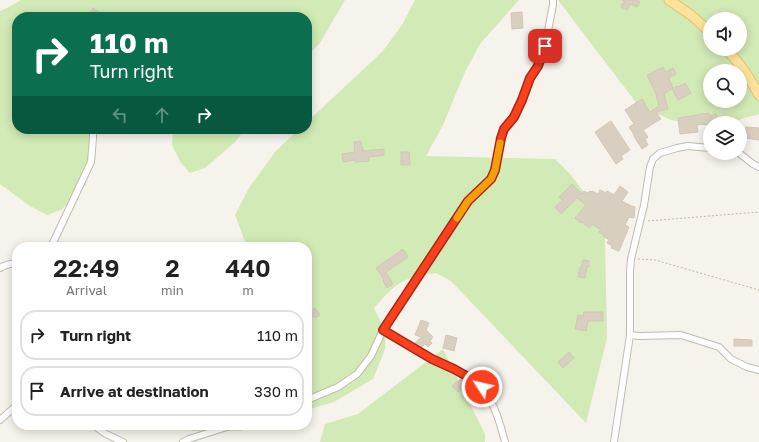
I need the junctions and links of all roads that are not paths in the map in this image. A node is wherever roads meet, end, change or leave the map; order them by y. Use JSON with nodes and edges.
{"nodes":[{"id":1,"x":553,"y":0,"type":"edge"},
{"id":2,"x":669,"y":0,"type":"edge"},
{"id":3,"x":703,"y":26,"type":"edge"},
{"id":4,"x":733,"y":56,"type":"edge"},
{"id":5,"x":759,"y":95,"type":"edge"},
{"id":6,"x":93,"y":134,"type":"edge"},
{"id":7,"x":703,"y":147,"type":"edge"},
{"id":8,"x":747,"y":159,"type":"edge"},
{"id":9,"x":759,"y":166,"type":"edge"},
{"id":10,"x":53,"y":242,"type":"edge"},
{"id":11,"x":12,"y":264,"type":"edge"},
{"id":12,"x":0,"y":268,"type":"edge"},
{"id":13,"x":383,"y":330,"type":"junction"},
{"id":14,"x":630,"y":335,"type":"junction"},
{"id":15,"x":759,"y":370,"type":"edge"},
{"id":16,"x":312,"y":398,"type":"edge"},
{"id":17,"x":12,"y":409,"type":"edge"},
{"id":18,"x":0,"y":420,"type":"edge"},
{"id":19,"x":102,"y":430,"type":"edge"},
{"id":20,"x":217,"y":430,"type":"edge"},
{"id":21,"x":122,"y":442,"type":"edge"},
{"id":22,"x":183,"y":442,"type":"edge"},
{"id":23,"x":505,"y":442,"type":"edge"},
{"id":24,"x":614,"y":442,"type":"edge"}],
"edges":[{"from":1,"to":13,"type":"street"},
{"from":2,"to":3,"type":"main road"},
{"from":4,"to":5,"type":"main road"},
{"from":6,"to":10,"type":"street"},
{"from":7,"to":14,"type":"street"},
{"from":8,"to":9,"type":"street"},
{"from":11,"to":12,"type":"street"},
{"from":13,"to":16,"type":"street"},
{"from":13,"to":23,"type":"street"},
{"from":14,"to":15,"type":"street"},
{"from":14,"to":24,"type":"street"},
{"from":17,"to":18,"type":"street"},
{"from":19,"to":21,"type":"street"},
{"from":20,"to":22,"type":"street"}]}
